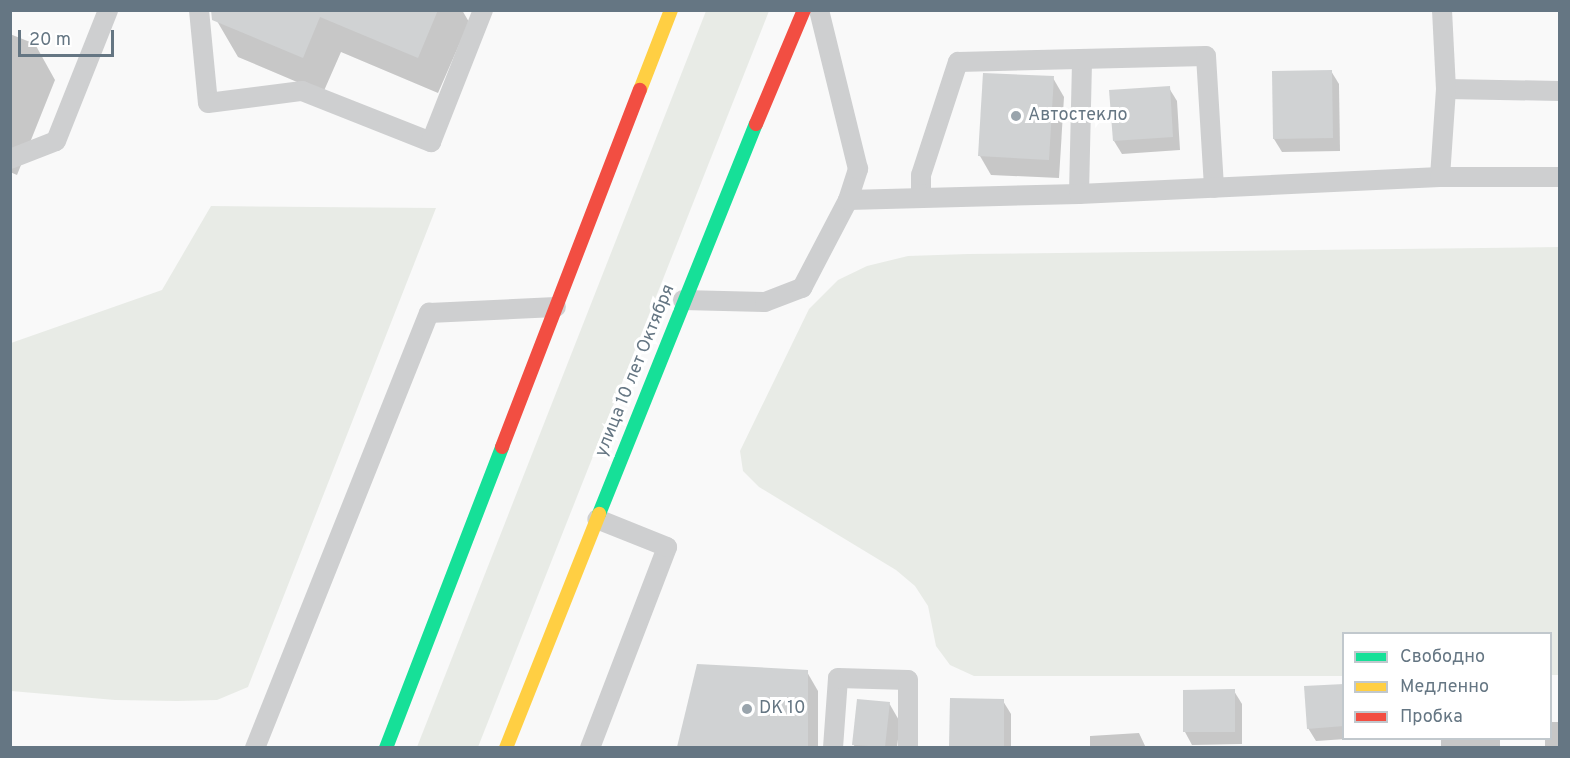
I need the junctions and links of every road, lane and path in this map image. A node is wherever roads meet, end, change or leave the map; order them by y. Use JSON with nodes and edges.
{"nodes":[{"id":1,"x":108,"y":10,"type":"edge"},
{"id":2,"x":199,"y":10,"type":"edge"},
{"id":3,"x":483,"y":10,"type":"edge"},
{"id":4,"x":671,"y":10,"type":"edge"},
{"id":5,"x":804,"y":10,"type":"edge"},
{"id":6,"x":819,"y":10,"type":"edge"},
{"id":7,"x":1442,"y":10,"type":"edge"},
{"id":8,"x":1082,"y":59,"type":"junction"},
{"id":9,"x":1446,"y":90,"type":"junction"},
{"id":10,"x":1560,"y":91,"type":"edge"},
{"id":11,"x":10,"y":159,"type":"edge"},
{"id":12,"x":1440,"y":177,"type":"junction"},
{"id":13,"x":1560,"y":177,"type":"edge"},
{"id":14,"x":1214,"y":188,"type":"junction"},
{"id":15,"x":1079,"y":194,"type":"junction"},
{"id":16,"x":921,"y":198,"type":"junction"},
{"id":17,"x":848,"y":200,"type":"junction"},
{"id":18,"x":683,"y":300,"type":"junction"},
{"id":19,"x":556,"y":307,"type":"junction"},
{"id":20,"x":597,"y":519,"type":"junction"},
{"id":21,"x":255,"y":747,"type":"edge"},
{"id":22,"x":386,"y":747,"type":"edge"},
{"id":23,"x":506,"y":747,"type":"edge"},
{"id":24,"x":590,"y":747,"type":"edge"},
{"id":25,"x":833,"y":747,"type":"edge"},
{"id":26,"x":908,"y":747,"type":"edge"}],
"edges":[{"from":1,"to":11,"type":"lane"},
{"from":2,"to":3,"type":"lane"},
{"from":4,"to":19,"type":"main road"},
{"from":5,"to":18,"type":"main road","name":"улица 10 лет Октября"},
{"from":6,"to":17,"type":"lane"},
{"from":7,"to":9,"type":"lane"},
{"from":8,"to":14,"type":"lane"},
{"from":8,"to":15,"type":"lane"},
{"from":8,"to":16,"type":"lane"},
{"from":9,"to":10,"type":"lane"},
{"from":9,"to":12,"type":"lane"},
{"from":12,"to":13,"type":"lane"},
{"from":12,"to":14,"type":"lane"},
{"from":14,"to":15,"type":"lane"},
{"from":15,"to":16,"type":"lane"},
{"from":16,"to":17,"type":"lane"},
{"from":17,"to":18,"type":"lane"},
{"from":18,"to":20,"type":"main road","name":"улица 10 лет Октября"},
{"from":19,"to":21,"type":"lane"},
{"from":19,"to":22,"type":"main road"},
{"from":20,"to":23,"type":"main road","name":"улица 10 лет Октября"},
{"from":20,"to":24,"type":"lane"},
{"from":25,"to":26,"type":"lane"}]}
